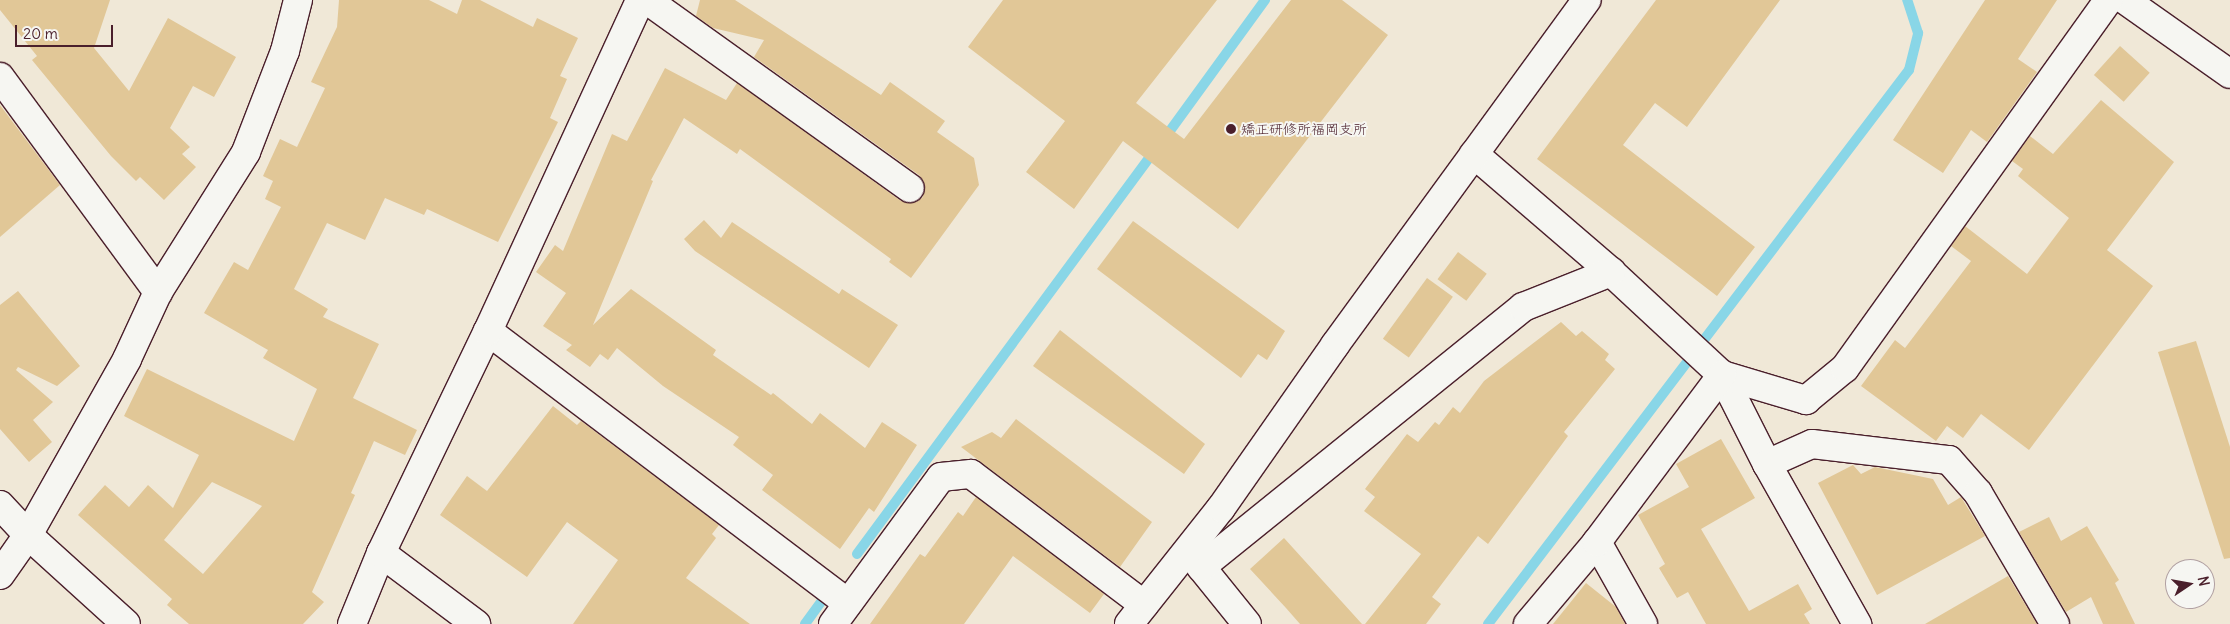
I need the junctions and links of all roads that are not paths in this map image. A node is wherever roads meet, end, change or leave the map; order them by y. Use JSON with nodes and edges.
{"nodes":[{"id":1,"x":298,"y":0,"type":"edge"},
{"id":2,"x":640,"y":0,"type":"edge"},
{"id":3,"x":647,"y":0,"type":"edge"},
{"id":4,"x":1587,"y":0,"type":"edge"},
{"id":5,"x":2108,"y":0,"type":"edge"},
{"id":6,"x":2126,"y":0,"type":"edge"},
{"id":7,"x":2230,"y":74,"type":"edge"},
{"id":8,"x":0,"y":77,"type":"edge"},
{"id":9,"x":1474,"y":154,"type":"junction"},
{"id":10,"x":910,"y":188,"type":"dead end"},
{"id":11,"x":1611,"y":272,"type":"junction"},
{"id":12,"x":158,"y":292,"type":"junction"},
{"id":13,"x":488,"y":331,"type":"junction"},
{"id":14,"x":1722,"y":375,"type":"junction"},
{"id":15,"x":1767,"y":464,"type":"junction"},
{"id":16,"x":0,"y":505,"type":"edge"},
{"id":17,"x":28,"y":535,"type":"junction"},
{"id":18,"x":1596,"y":542,"type":"junction"},
{"id":19,"x":381,"y":553,"type":"junction"},
{"id":20,"x":1196,"y":556,"type":"junction"},
{"id":21,"x":0,"y":575,"type":"edge"},
{"id":22,"x":840,"y":614,"type":"edge"},
{"id":23,"x":1137,"y":615,"type":"edge"},
{"id":24,"x":126,"y":624,"type":"edge"},
{"id":25,"x":352,"y":624,"type":"edge"},
{"id":26,"x":476,"y":624,"type":"edge"},
{"id":27,"x":1247,"y":624,"type":"edge"},
{"id":28,"x":1528,"y":624,"type":"edge"},
{"id":29,"x":1644,"y":624,"type":"edge"},
{"id":30,"x":1857,"y":624,"type":"edge"},
{"id":31,"x":2055,"y":624,"type":"edge"}],
"edges":[{"from":1,"to":12,"type":"street"},
{"from":2,"to":13,"type":"street"},
{"from":3,"to":10,"type":"street"},
{"from":4,"to":9,"type":"street"},
{"from":5,"to":14,"type":"street"},
{"from":6,"to":7,"type":"street"},
{"from":8,"to":12,"type":"street"},
{"from":9,"to":11,"type":"street"},
{"from":9,"to":20,"type":"street"},
{"from":11,"to":14,"type":"street"},
{"from":11,"to":20,"type":"street"},
{"from":12,"to":17,"type":"street"},
{"from":13,"to":19,"type":"street"},
{"from":13,"to":22,"type":"street"},
{"from":14,"to":15,"type":"street"},
{"from":14,"to":18,"type":"street"},
{"from":15,"to":30,"type":"street"},
{"from":15,"to":31,"type":"street"},
{"from":16,"to":17,"type":"street"},
{"from":17,"to":21,"type":"street"},
{"from":17,"to":24,"type":"street"},
{"from":18,"to":28,"type":"street"},
{"from":18,"to":29,"type":"street"},
{"from":19,"to":25,"type":"street"},
{"from":19,"to":26,"type":"street"},
{"from":20,"to":23,"type":"street"},
{"from":20,"to":27,"type":"street"},
{"from":22,"to":23,"type":"street"}]}
